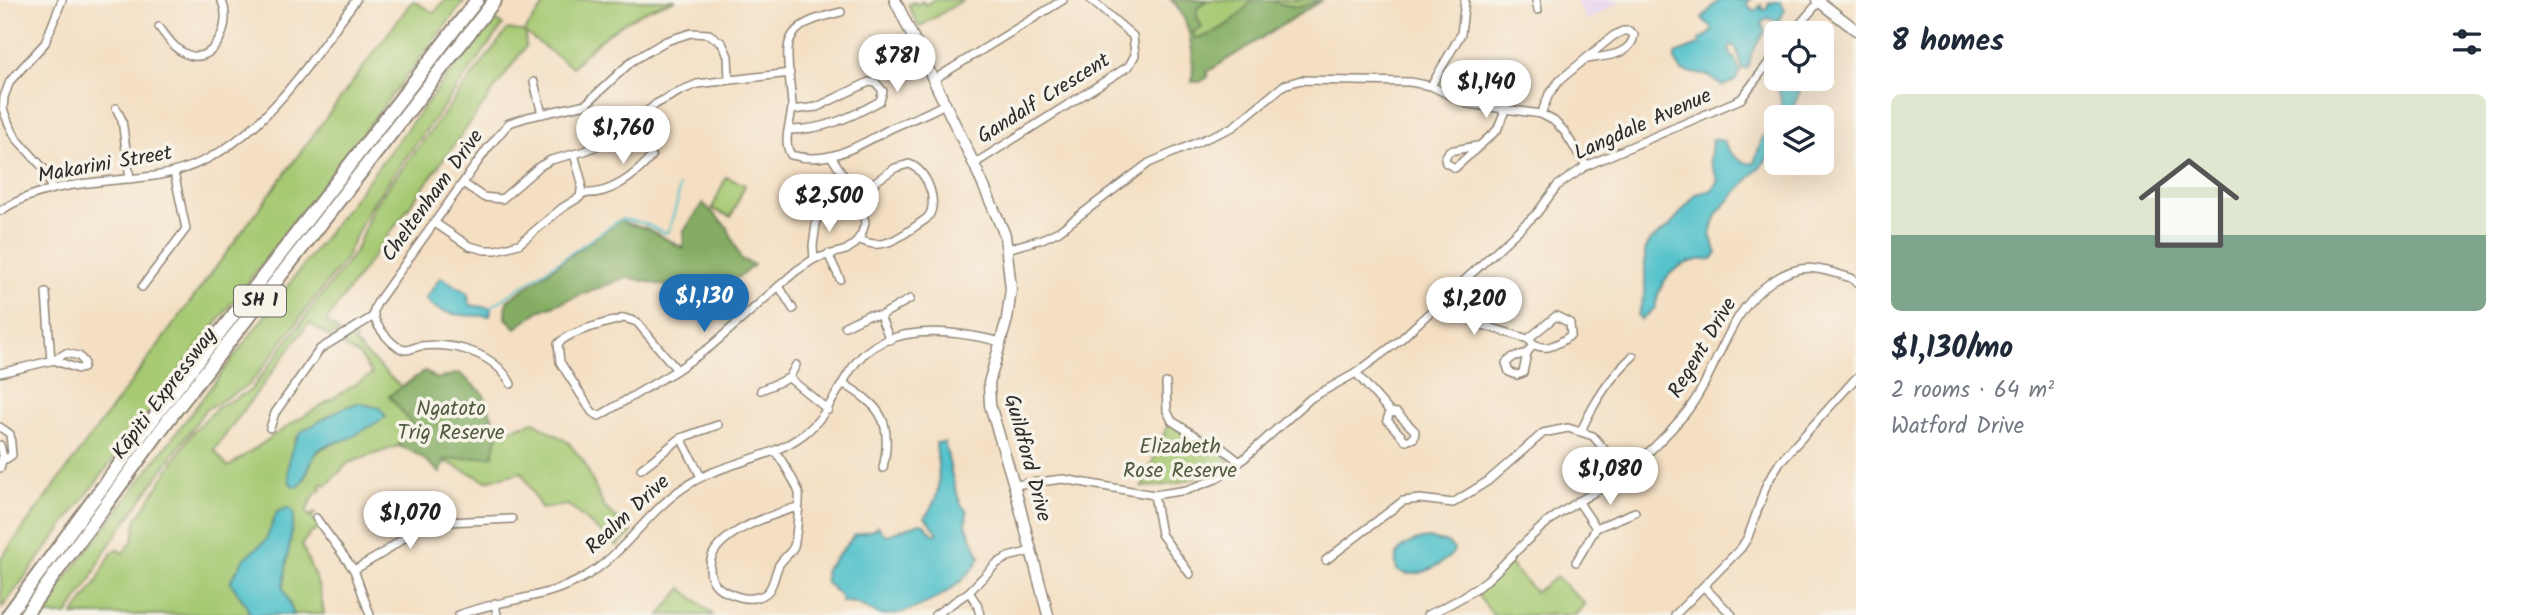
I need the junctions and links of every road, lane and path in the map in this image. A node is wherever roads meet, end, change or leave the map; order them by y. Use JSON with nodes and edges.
{"nodes":[{"id":1,"x":62,"y":0,"type":"edge"},
{"id":2,"x":221,"y":0,"type":"edge"},
{"id":3,"x":356,"y":0,"type":"edge"},
{"id":4,"x":477,"y":0,"type":"edge"},
{"id":5,"x":495,"y":0,"type":"edge"},
{"id":6,"x":895,"y":0,"type":"edge"},
{"id":7,"x":1063,"y":0,"type":"edge"},
{"id":8,"x":1091,"y":0,"type":"edge"},
{"id":9,"x":1465,"y":0,"type":"edge"},
{"id":10,"x":1536,"y":0,"type":"edge"},
{"id":11,"x":1818,"y":1,"type":"edge"},
{"id":12,"x":1538,"y":10,"type":"dead end"},
{"id":13,"x":841,"y":12,"type":"dead end"},
{"id":14,"x":1802,"y":21,"type":"edge"},
{"id":15,"x":159,"y":27,"type":"dead end"},
{"id":16,"x":1856,"y":30,"type":"edge"},
{"id":17,"x":1587,"y":59,"type":"junction"},
{"id":18,"x":1764,"y":69,"type":"edge"},
{"id":19,"x":790,"y":73,"type":"junction"},
{"id":20,"x":729,"y":80,"type":"junction"},
{"id":21,"x":933,"y":80,"type":"junction"},
{"id":22,"x":534,"y":82,"type":"dead end"},
{"id":23,"x":1431,"y":86,"type":"junction"},
{"id":24,"x":944,"y":104,"type":"junction"},
{"id":25,"x":116,"y":108,"type":"dead end"},
{"id":26,"x":1506,"y":108,"type":"junction"},
{"id":27,"x":792,"y":110,"type":"junction"},
{"id":28,"x":542,"y":114,"type":"junction"},
{"id":29,"x":1541,"y":114,"type":"junction"},
{"id":30,"x":630,"y":125,"type":"junction"},
{"id":31,"x":789,"y":130,"type":"junction"},
{"id":32,"x":1477,"y":146,"type":"dead end"},
{"id":33,"x":574,"y":154,"type":"junction"},
{"id":34,"x":831,"y":156,"type":"junction"},
{"id":35,"x":974,"y":164,"type":"junction"},
{"id":36,"x":1586,"y":166,"type":"junction"},
{"id":37,"x":174,"y":172,"type":"junction"},
{"id":38,"x":130,"y":179,"type":"junction"},
{"id":39,"x":463,"y":183,"type":"junction"},
{"id":40,"x":51,"y":190,"type":"junction"},
{"id":41,"x":582,"y":193,"type":"junction"},
{"id":42,"x":856,"y":195,"type":"junction"},
{"id":43,"x":818,"y":210,"type":"dead end"},
{"id":44,"x":0,"y":211,"type":"edge"},
{"id":45,"x":435,"y":223,"type":"junction"},
{"id":46,"x":859,"y":239,"type":"junction"},
{"id":47,"x":1007,"y":249,"type":"junction"},
{"id":48,"x":828,"y":254,"type":"junction"},
{"id":49,"x":814,"y":258,"type":"junction"},
{"id":50,"x":1854,"y":277,"type":"edge"},
{"id":51,"x":840,"y":279,"type":"dead end"},
{"id":52,"x":779,"y":286,"type":"junction"},
{"id":53,"x":142,"y":287,"type":"dead end"},
{"id":54,"x":46,"y":293,"type":"dead end"},
{"id":55,"x":1446,"y":297,"type":"junction"},
{"id":56,"x":910,"y":299,"type":"dead end"},
{"id":57,"x":793,"y":309,"type":"dead end"},
{"id":58,"x":374,"y":316,"type":"junction"},
{"id":59,"x":880,"y":316,"type":"junction"},
{"id":60,"x":845,"y":326,"type":"dead end"},
{"id":61,"x":1528,"y":339,"type":"junction"},
{"id":62,"x":890,"y":340,"type":"junction"},
{"id":63,"x":1001,"y":342,"type":"junction"},
{"id":64,"x":1534,"y":345,"type":"junction"},
{"id":65,"x":1527,"y":353,"type":"dead end"},
{"id":66,"x":1633,"y":356,"type":"dead end"},
{"id":67,"x":796,"y":365,"type":"dead end"},
{"id":68,"x":677,"y":370,"type":"junction"},
{"id":69,"x":0,"y":373,"type":"edge"},
{"id":70,"x":1356,"y":373,"type":"junction"},
{"id":71,"x":789,"y":378,"type":"junction"},
{"id":72,"x":1856,"y":378,"type":"edge"},
{"id":73,"x":1166,"y":383,"type":"dead end"},
{"id":74,"x":511,"y":384,"type":"dead end"},
{"id":75,"x":844,"y":384,"type":"junction"},
{"id":76,"x":761,"y":390,"type":"dead end"},
{"id":77,"x":828,"y":410,"type":"junction"},
{"id":78,"x":1390,"y":412,"type":"dead end"},
{"id":79,"x":718,"y":425,"type":"dead end"},
{"id":80,"x":0,"y":428,"type":"edge"},
{"id":81,"x":270,"y":428,"type":"dead end"},
{"id":82,"x":1581,"y":431,"type":"junction"},
{"id":83,"x":681,"y":438,"type":"junction"},
{"id":84,"x":0,"y":445,"type":"edge"},
{"id":85,"x":775,"y":451,"type":"junction"},
{"id":86,"x":3,"y":457,"type":"junction"},
{"id":87,"x":1240,"y":462,"type":"junction"},
{"id":88,"x":0,"y":468,"type":"edge"},
{"id":89,"x":883,"y":468,"type":"dead end"},
{"id":90,"x":640,"y":469,"type":"dead end"},
{"id":91,"x":1624,"y":473,"type":"junction"},
{"id":92,"x":701,"y":477,"type":"junction"},
{"id":93,"x":1014,"y":485,"type":"junction"},
{"id":94,"x":1154,"y":495,"type":"junction"},
{"id":95,"x":1578,"y":500,"type":"junction"},
{"id":96,"x":797,"y":507,"type":"junction"},
{"id":97,"x":1635,"y":512,"type":"dead end"},
{"id":98,"x":316,"y":518,"type":"dead end"},
{"id":99,"x":512,"y":519,"type":"dead end"},
{"id":100,"x":1596,"y":528,"type":"junction"},
{"id":101,"x":1031,"y":551,"type":"junction"},
{"id":102,"x":1326,"y":559,"type":"dead end"},
{"id":103,"x":1576,"y":562,"type":"dead end"},
{"id":104,"x":354,"y":570,"type":"junction"},
{"id":105,"x":1190,"y":574,"type":"dead end"},
{"id":106,"x":1704,"y":587,"type":"junction"},
{"id":107,"x":969,"y":592,"type":"junction"},
{"id":108,"x":495,"y":603,"type":"junction"},
{"id":109,"x":28,"y":611,"type":"edge"},
{"id":110,"x":8,"y":615,"type":"edge"},
{"id":111,"x":370,"y":615,"type":"edge"},
{"id":112,"x":459,"y":615,"type":"edge"},
{"id":113,"x":497,"y":615,"type":"edge"},
{"id":114,"x":935,"y":615,"type":"edge"},
{"id":115,"x":980,"y":615,"type":"edge"},
{"id":116,"x":1048,"y":615,"type":"edge"},
{"id":117,"x":1427,"y":615,"type":"edge"},
{"id":118,"x":1675,"y":615,"type":"edge"},
{"id":119,"x":1732,"y":615,"type":"edge"}],
"edges":[{"from":1,"to":40,"type":"street"},
{"from":2,"to":15,"type":"street"},
{"from":3,"to":37,"type":"street","name":"Makarini Street"},
{"from":4,"to":110,"type":"highway","name":"Kāpiti Expressway","number":"SH 1"},
{"from":5,"to":109,"type":"highway","name":"Kāpiti Expressway","number":"SH 1"},
{"from":6,"to":21,"type":"street","name":"Guildford Drive"},
{"from":7,"to":21,"type":"street"},
{"from":8,"to":35,"type":"street","name":"Gandalf Crescent"},
{"from":9,"to":23,"type":"street"},
{"from":10,"to":12,"type":"street"},
{"from":11,"to":14,"type":"street"},
{"from":11,"to":16,"type":"street"},
{"from":13,"to":19,"type":"street"},
{"from":17,"to":17,"type":"street"},
{"from":17,"to":29,"type":"street"},
{"from":18,"to":36,"type":"street","name":"Langdale Avenue"},
{"from":19,"to":20,"type":"street"},
{"from":19,"to":27,"type":"street"},
{"from":20,"to":28,"type":"street","name":"Cheltenham Drive"},
{"from":20,"to":30,"type":"street"},
{"from":21,"to":24,"type":"street","name":"Guildford Drive"},
{"from":22,"to":28,"type":"street"},
{"from":23,"to":26,"type":"street"},
{"from":23,"to":47,"type":"street"},
{"from":24,"to":34,"type":"street"},
{"from":24,"to":35,"type":"street","name":"Guildford Drive"},
{"from":25,"to":38,"type":"street"},
{"from":26,"to":29,"type":"street"},
{"from":26,"to":32,"type":"street"},
{"from":27,"to":31,"type":"street"},
{"from":27,"to":31,"type":"street"},
{"from":28,"to":39,"type":"street","name":"Cheltenham Drive"},
{"from":29,"to":36,"type":"street"},
{"from":30,"to":33,"type":"street"},
{"from":30,"to":41,"type":"street"},
{"from":31,"to":34,"type":"street"},
{"from":33,"to":39,"type":"street"},
{"from":33,"to":41,"type":"street"},
{"from":34,"to":42,"type":"street"},
{"from":35,"to":47,"type":"street","name":"Guildford Drive"},
{"from":36,"to":55,"type":"street","name":"Langdale Avenue"},
{"from":37,"to":38,"type":"street","name":"Makarini Street"},
{"from":37,"to":53,"type":"street"},
{"from":38,"to":40,"type":"street","name":"Makarini Street"},
{"from":39,"to":45,"type":"street","name":"Cheltenham Drive"},
{"from":40,"to":44,"type":"street","name":"Makarini Street"},
{"from":41,"to":45,"type":"street"},
{"from":42,"to":46,"type":"street"},
{"from":42,"to":46,"type":"street"},
{"from":43,"to":49,"type":"street"},
{"from":45,"to":58,"type":"street","name":"Cheltenham Drive"},
{"from":46,"to":48,"type":"street"},
{"from":47,"to":63,"type":"street","name":"Guildford Drive"},
{"from":48,"to":49,"type":"street"},
{"from":48,"to":51,"type":"street"},
{"from":49,"to":52,"type":"street"},
{"from":50,"to":91,"type":"street","name":"Regent Drive"},
{"from":52,"to":57,"type":"street"},
{"from":52,"to":68,"type":"street"},
{"from":54,"to":69,"type":"street"},
{"from":55,"to":61,"type":"street"},
{"from":55,"to":70,"type":"street","name":"Langdale Avenue"},
{"from":56,"to":59,"type":"street"},
{"from":58,"to":74,"type":"street"},
{"from":58,"to":81,"type":"street"},
{"from":59,"to":60,"type":"street"},
{"from":59,"to":62,"type":"street"},
{"from":61,"to":64,"type":"street"},
{"from":61,"to":64,"type":"street"},
{"from":62,"to":63,"type":"street","name":"Realm Drive"},
{"from":62,"to":75,"type":"street","name":"Realm Drive"},
{"from":63,"to":93,"type":"street","name":"Guildford Drive"},
{"from":64,"to":65,"type":"street"},
{"from":66,"to":82,"type":"street"},
{"from":67,"to":71,"type":"street"},
{"from":68,"to":68,"type":"street"},
{"from":70,"to":78,"type":"street"},
{"from":70,"to":87,"type":"street","name":"Langdale Avenue"},
{"from":71,"to":76,"type":"street"},
{"from":71,"to":77,"type":"street"},
{"from":72,"to":106,"type":"street"},
{"from":73,"to":87,"type":"street"},
{"from":75,"to":77,"type":"street","name":"Realm Drive"},
{"from":75,"to":89,"type":"street"},
{"from":77,"to":85,"type":"street","name":"Realm Drive"},
{"from":79,"to":83,"type":"street","name":"Realm Drive"},
{"from":80,"to":86,"type":"street"},
{"from":82,"to":91,"type":"street"},
{"from":82,"to":102,"type":"street"},
{"from":83,"to":90,"type":"street","name":"Realm Drive"},
{"from":83,"to":92,"type":"street","name":"Realm Drive"},
{"from":84,"to":86,"type":"street"},
{"from":85,"to":92,"type":"street","name":"Realm Drive"},
{"from":85,"to":96,"type":"street"},
{"from":86,"to":88,"type":"street"},
{"from":87,"to":94,"type":"street","name":"Langdale Avenue"},
{"from":91,"to":95,"type":"street","name":"Regent Drive"},
{"from":92,"to":108,"type":"street","name":"Realm Drive"},
{"from":93,"to":94,"type":"street","name":"Langdale Avenue"},
{"from":93,"to":101,"type":"street","name":"Guildford Drive"},
{"from":94,"to":105,"type":"street"},
{"from":95,"to":100,"type":"street"},
{"from":95,"to":117,"type":"street","name":"Regent Drive"},
{"from":96,"to":96,"type":"street"},
{"from":97,"to":100,"type":"street"},
{"from":98,"to":104,"type":"street"},
{"from":99,"to":104,"type":"street"},
{"from":100,"to":103,"type":"street"},
{"from":101,"to":107,"type":"street"},
{"from":101,"to":116,"type":"street","name":"Guildford Drive"},
{"from":104,"to":111,"type":"street"},
{"from":106,"to":118,"type":"street"},
{"from":106,"to":119,"type":"street"},
{"from":107,"to":114,"type":"street"},
{"from":107,"to":115,"type":"street"},
{"from":108,"to":112,"type":"street","name":"Realm Drive"},
{"from":108,"to":113,"type":"street"}]}
